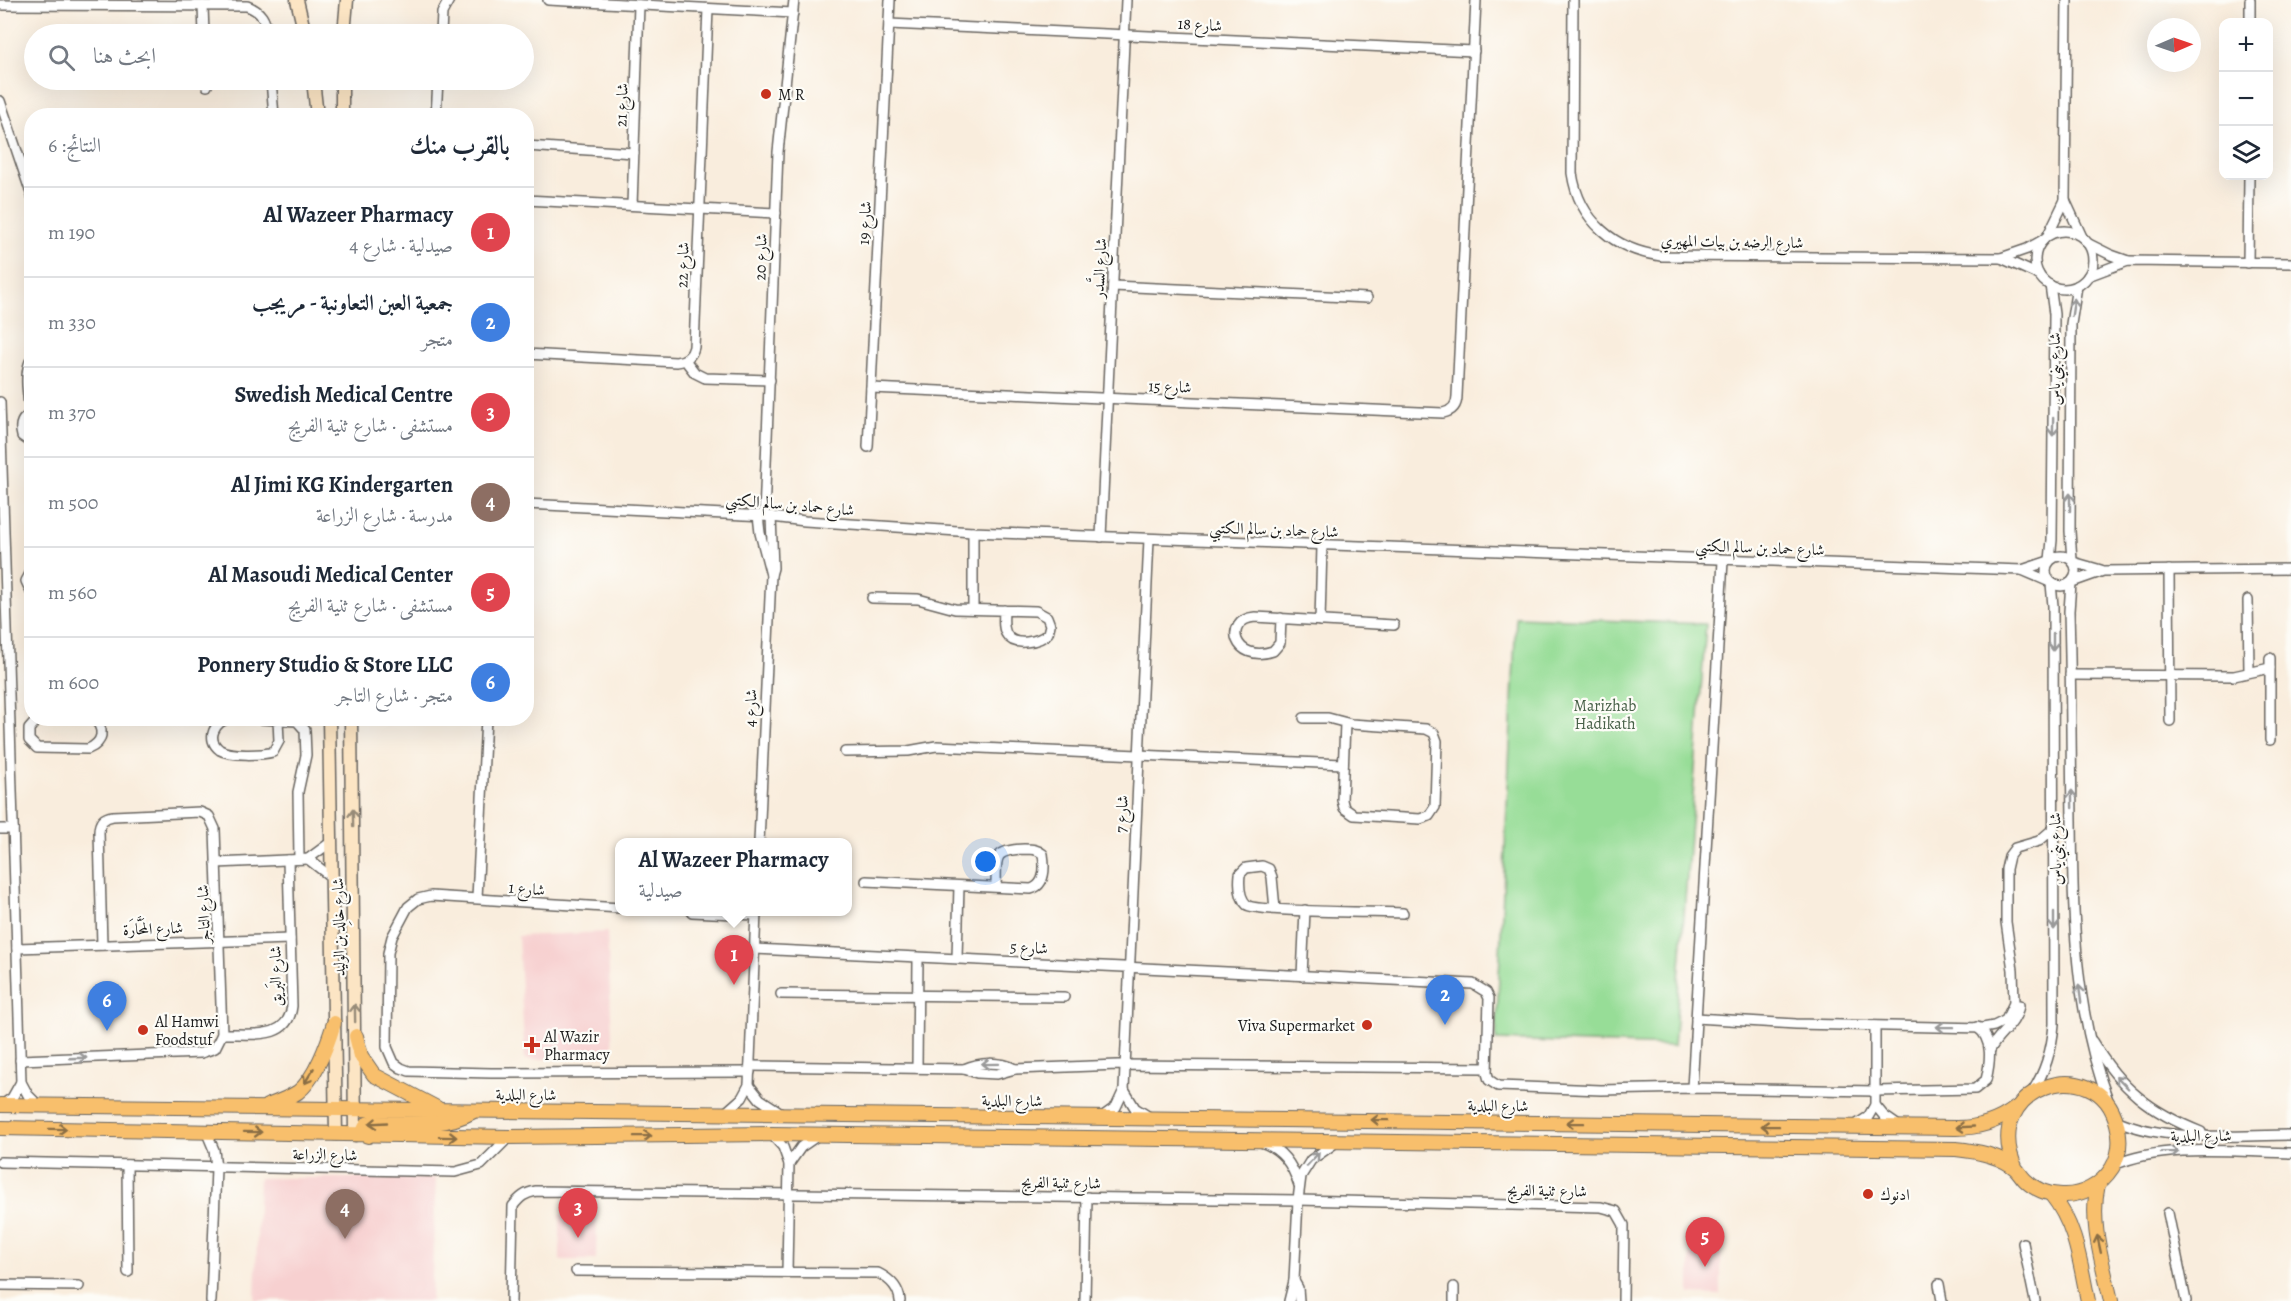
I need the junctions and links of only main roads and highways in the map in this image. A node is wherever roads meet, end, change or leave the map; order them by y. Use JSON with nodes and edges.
{"nodes":[{"id":1,"x":334,"y":1023,"type":"road end"},
{"id":2,"x":356,"y":1036,"type":"road end"},
{"id":3,"x":1,"y":1106,"type":"edge"},
{"id":4,"x":2018,"y":1107,"type":"junction"},
{"id":5,"x":262,"y":1109,"type":"junction"},
{"id":6,"x":438,"y":1109,"type":"junction"},
{"id":7,"x":476,"y":1110,"type":"junction"},
{"id":8,"x":0,"y":1128,"type":"edge"},
{"id":9,"x":362,"y":1135,"type":"junction"},
{"id":10,"x":2016,"y":1169,"type":"junction"},
{"id":11,"x":2098,"y":1184,"type":"junction"},
{"id":12,"x":2051,"y":1194,"type":"junction"},
{"id":13,"x":2088,"y":1301,"type":"edge"},
{"id":14,"x":2111,"y":1301,"type":"edge"}],
"edges":[{"from":1,"to":5,"type":"main road","one_way":true},
{"from":2,"to":6,"type":"main road"},
{"from":3,"to":5,"type":"main road","name":"شارع البلدية"},
{"from":4,"to":7,"type":"main road","name":"شارع البلدية","one_way":true},
{"from":4,"to":10,"type":"main road"},
{"from":4,"to":11,"type":"main road"},
{"from":5,"to":6,"type":"main road","name":"شارع البلدية"},
{"from":6,"to":7,"type":"main road","name":"شارع البلدية"},
{"from":7,"to":9,"type":"main road","one_way":true},
{"from":8,"to":9,"type":"main road","one_way":true},
{"from":9,"to":10,"type":"main road","one_way":true},
{"from":10,"to":12,"type":"main road"},
{"from":11,"to":12,"type":"main road"},
{"from":14,"to":11,"type":"main road","one_way":true},
{"from":12,"to":13,"type":"main road"}]}
